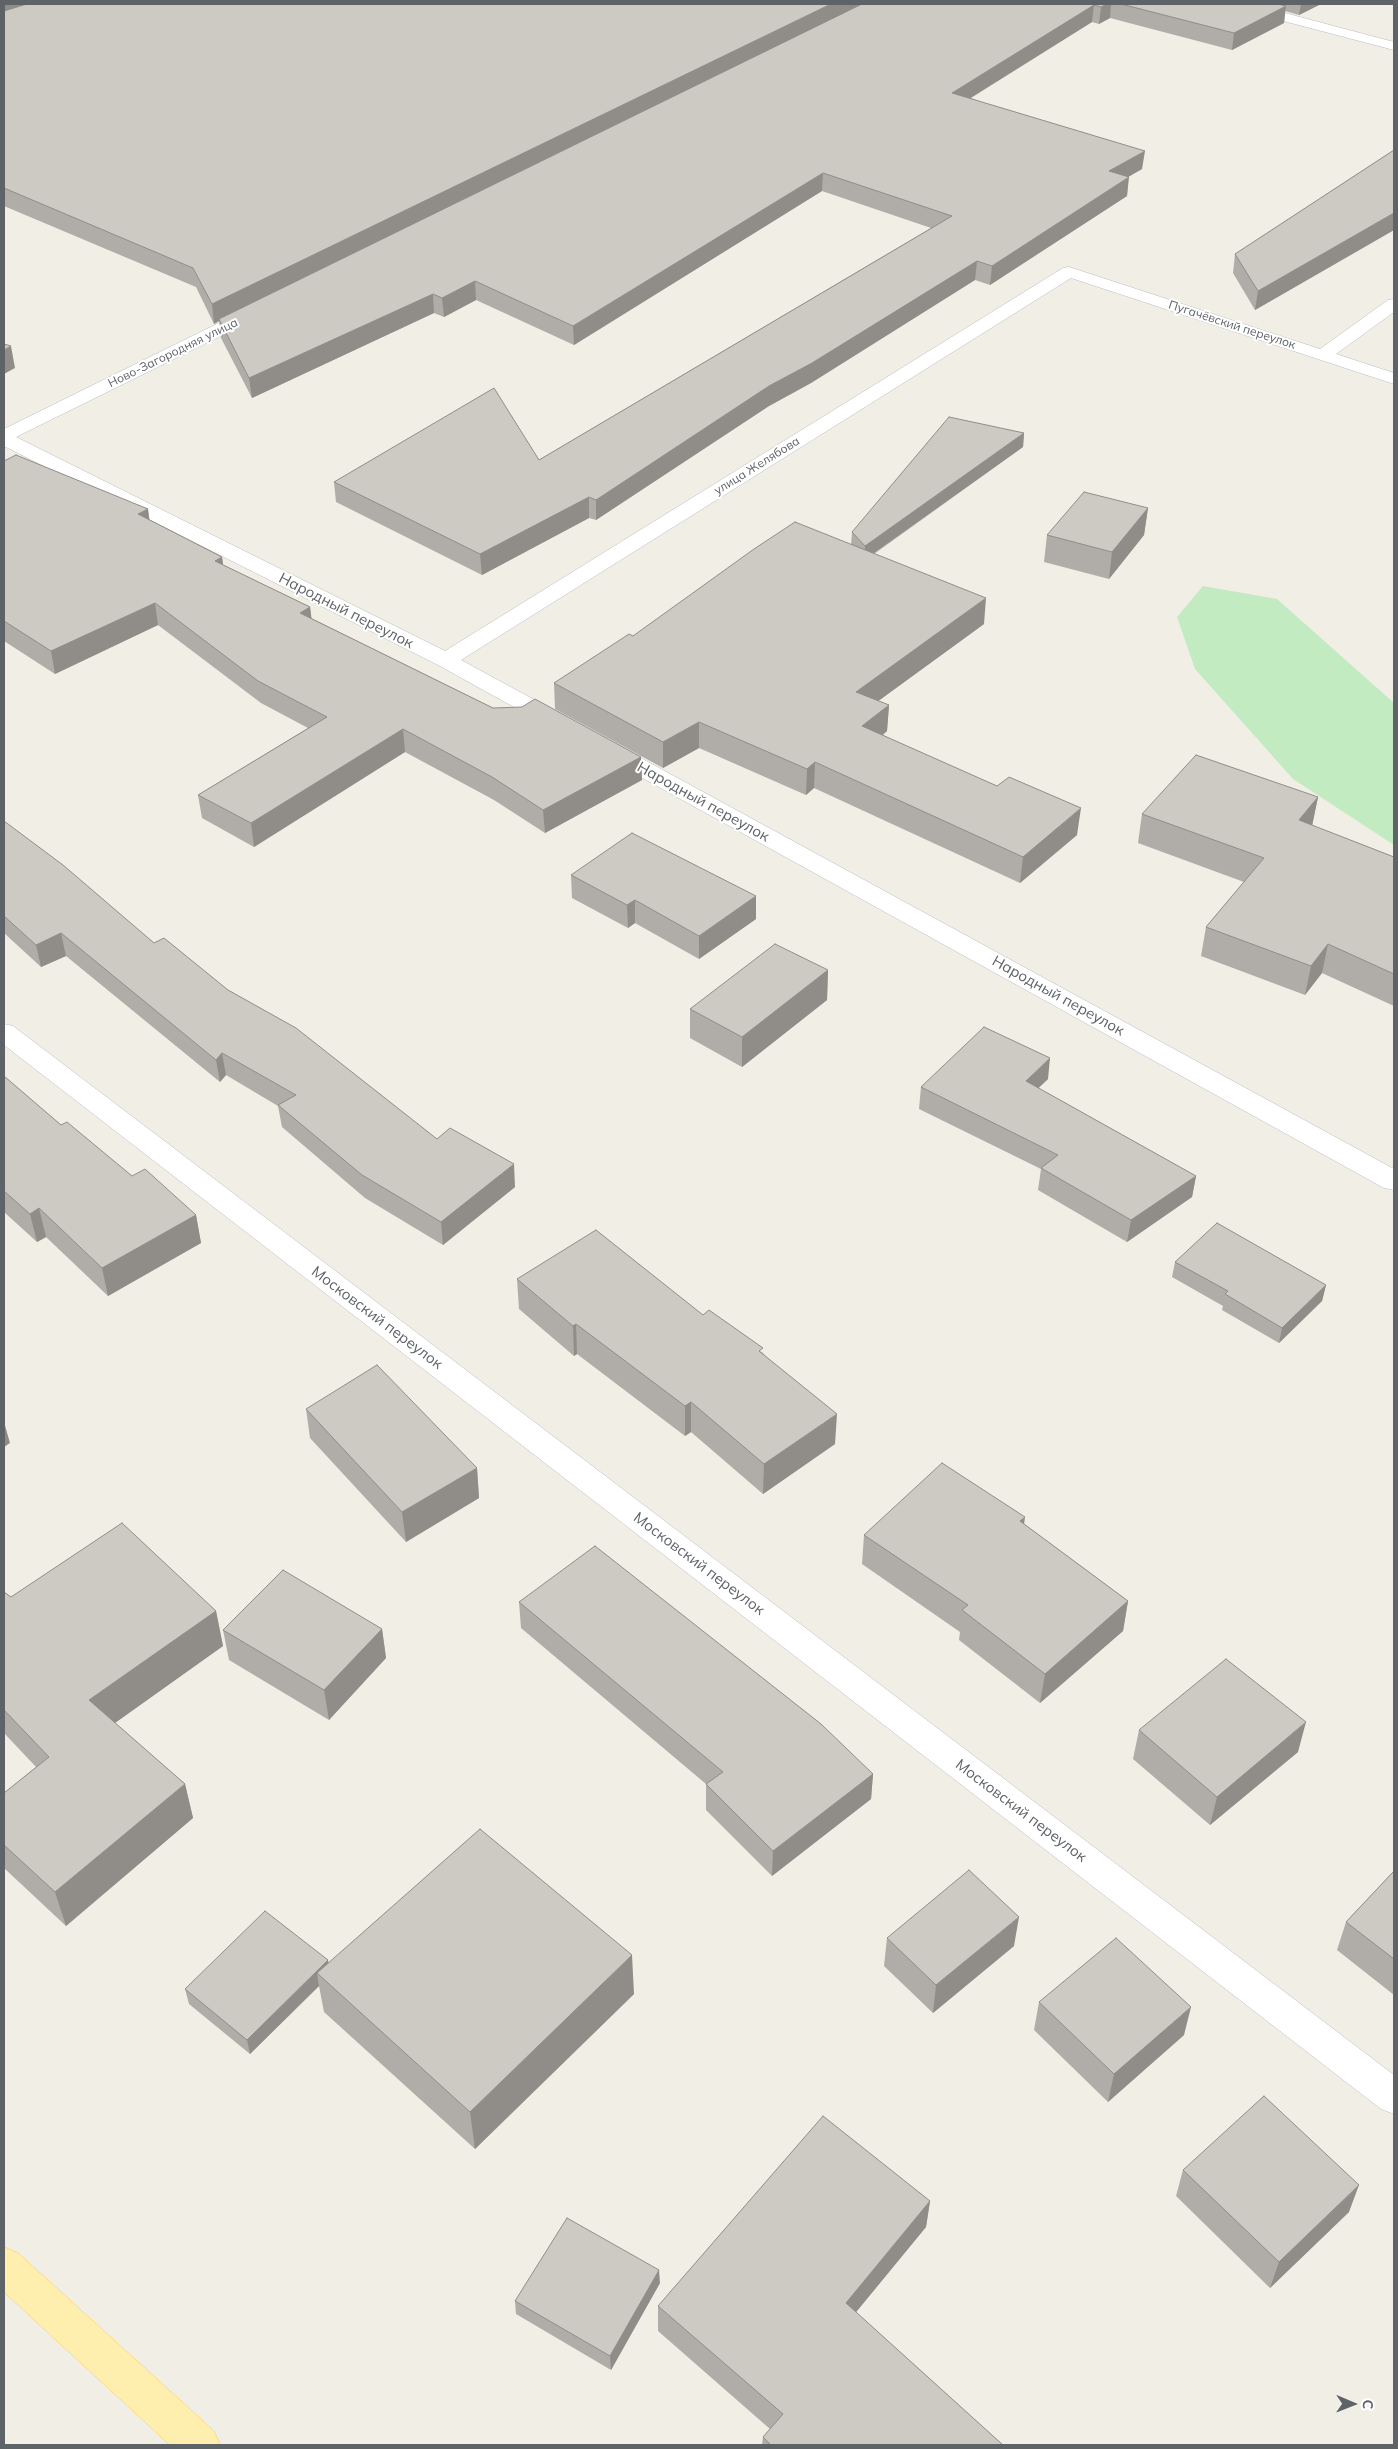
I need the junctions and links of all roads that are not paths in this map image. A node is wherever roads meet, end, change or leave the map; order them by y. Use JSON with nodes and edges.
{"nodes":[{"id":1,"x":1235,"y":4,"type":"edge"},
{"id":2,"x":1394,"y":46,"type":"edge"},
{"id":3,"x":1069,"y":272,"type":"joint"},
{"id":4,"x":272,"y":304,"type":"edge"},
{"id":5,"x":1394,"y":304,"type":"edge"},
{"id":6,"x":1323,"y":355,"type":"junction"},
{"id":7,"x":1394,"y":379,"type":"edge"},
{"id":8,"x":4,"y":438,"type":"edge"},
{"id":9,"x":446,"y":660,"type":"junction"},
{"id":10,"x":4,"y":1032,"type":"edge"},
{"id":11,"x":1394,"y":1181,"type":"edge"},
{"id":12,"x":1394,"y":2097,"type":"edge"},
{"id":13,"x":4,"y":2266,"type":"edge"},
{"id":14,"x":200,"y":2445,"type":"edge"}],
"edges":[{"from":1,"to":2,"type":"street"},
{"from":3,"to":6,"type":"street","name":"Пугачёвский переулок"},
{"from":3,"to":9,"type":"street","name":"улица Желябова"},
{"from":4,"to":8,"type":"street","name":"Ново-Загородняя улица"},
{"from":5,"to":6,"type":"street"},
{"from":6,"to":7,"type":"street","name":"Пугачёвский переулок"},
{"from":8,"to":9,"type":"street","name":"Народный переулок"},
{"from":9,"to":11,"type":"street","name":"Народный переулок"},
{"from":10,"to":12,"type":"street","name":"Московский переулок"},
{"from":13,"to":14,"type":"main road"}]}
